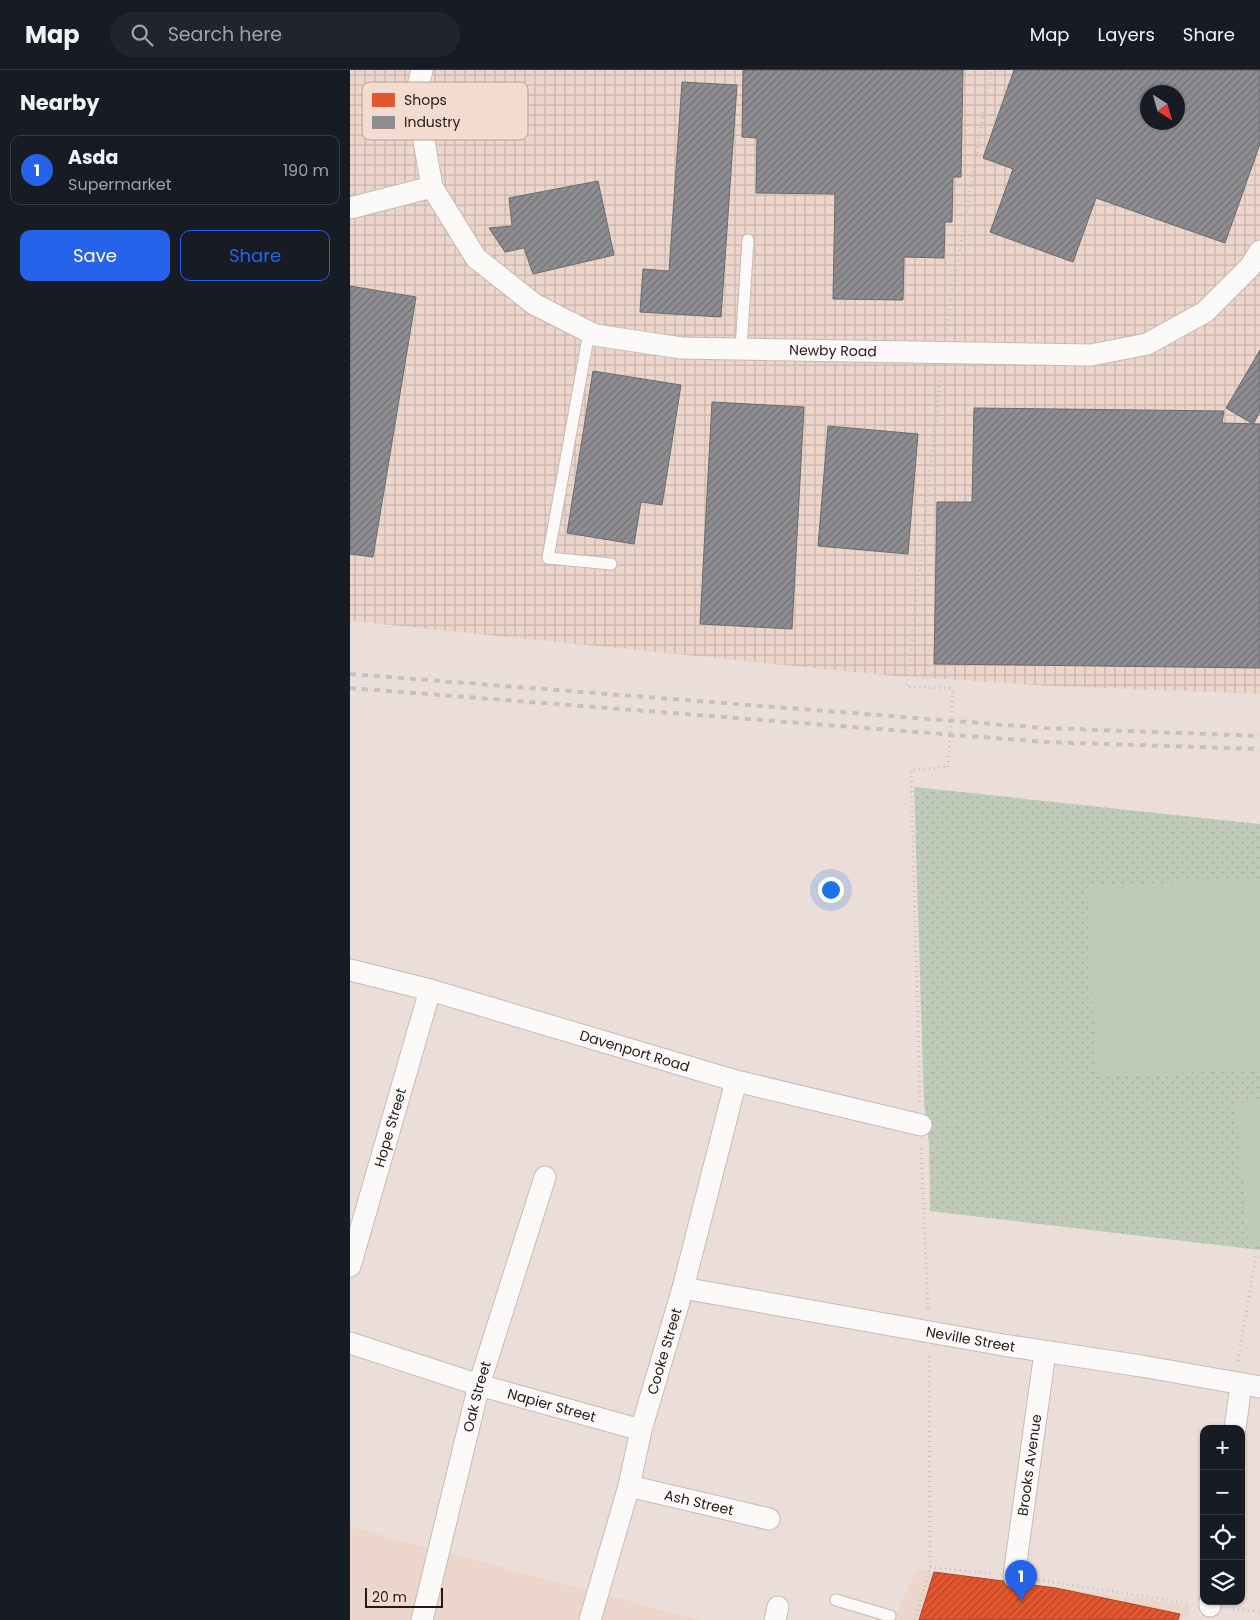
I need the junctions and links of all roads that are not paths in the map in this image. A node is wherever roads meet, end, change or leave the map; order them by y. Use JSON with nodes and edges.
{"nodes":[{"id":1,"x":424,"y":140,"type":"edge"},
{"id":2,"x":432,"y":187,"type":"junction"},
{"id":3,"x":350,"y":208,"type":"edge"},
{"id":4,"x":748,"y":240,"type":"dead end"},
{"id":5,"x":1260,"y":252,"type":"edge"},
{"id":6,"x":589,"y":332,"type":"junction"},
{"id":7,"x":741,"y":349,"type":"junction"},
{"id":8,"x":611,"y":564,"type":"dead end"},
{"id":9,"x":350,"y":970,"type":"edge"},
{"id":10,"x":430,"y":990,"type":"junction"},
{"id":11,"x":736,"y":1082,"type":"junction"},
{"id":12,"x":930,"y":1124,"type":"road end"},
{"id":13,"x":545,"y":1177,"type":"dead end"},
{"id":14,"x":350,"y":1266,"type":"edge"},
{"id":15,"x":683,"y":1288,"type":"junction"},
{"id":16,"x":350,"y":1343,"type":"edge"},
{"id":17,"x":1045,"y":1352,"type":"junction"},
{"id":18,"x":479,"y":1385,"type":"junction"},
{"id":19,"x":1245,"y":1385,"type":"edge"},
{"id":20,"x":1236,"y":1425,"type":"edge"},
{"id":21,"x":641,"y":1430,"type":"junction"},
{"id":22,"x":629,"y":1486,"type":"junction"},
{"id":23,"x":769,"y":1519,"type":"dead end"},
{"id":24,"x":1014,"y":1576,"type":"road end"},
{"id":25,"x":836,"y":1600,"type":"dead end"},
{"id":26,"x":422,"y":1620,"type":"edge"},
{"id":27,"x":590,"y":1620,"type":"edge"},
{"id":28,"x":888,"y":1620,"type":"edge"}],
"edges":[{"from":1,"to":2,"type":"street","name":"Newby Road"},
{"from":2,"to":3,"type":"street"},
{"from":2,"to":6,"type":"street","name":"Newby Road"},
{"from":4,"to":7,"type":"lane"},
{"from":5,"to":7,"type":"street","name":"Newby Road"},
{"from":6,"to":7,"type":"street","name":"Newby Road"},
{"from":6,"to":8,"type":"lane"},
{"from":9,"to":10,"type":"street","name":"Davenport Road"},
{"from":10,"to":11,"type":"street","name":"Davenport Road"},
{"from":10,"to":14,"type":"street","name":"Hope Street"},
{"from":11,"to":12,"type":"street","name":"Davenport Road"},
{"from":11,"to":15,"type":"street","name":"Cooke Street"},
{"from":13,"to":18,"type":"street","name":"Oak Street"},
{"from":15,"to":17,"type":"street","name":"Neville Street"},
{"from":15,"to":21,"type":"street","name":"Cooke Street"},
{"from":16,"to":18,"type":"street","name":"Napier Street"},
{"from":17,"to":19,"type":"street","name":"Neville Street"},
{"from":17,"to":24,"type":"street","name":"Brooks Avenue"},
{"from":18,"to":21,"type":"street","name":"Napier Street"},
{"from":18,"to":26,"type":"street","name":"Oak Street"},
{"from":19,"to":20,"type":"street"},
{"from":21,"to":22,"type":"street","name":"Cooke Street"},
{"from":22,"to":23,"type":"street","name":"Ash Street"},
{"from":22,"to":27,"type":"street","name":"Cooke Street"},
{"from":25,"to":28,"type":"lane"}]}
